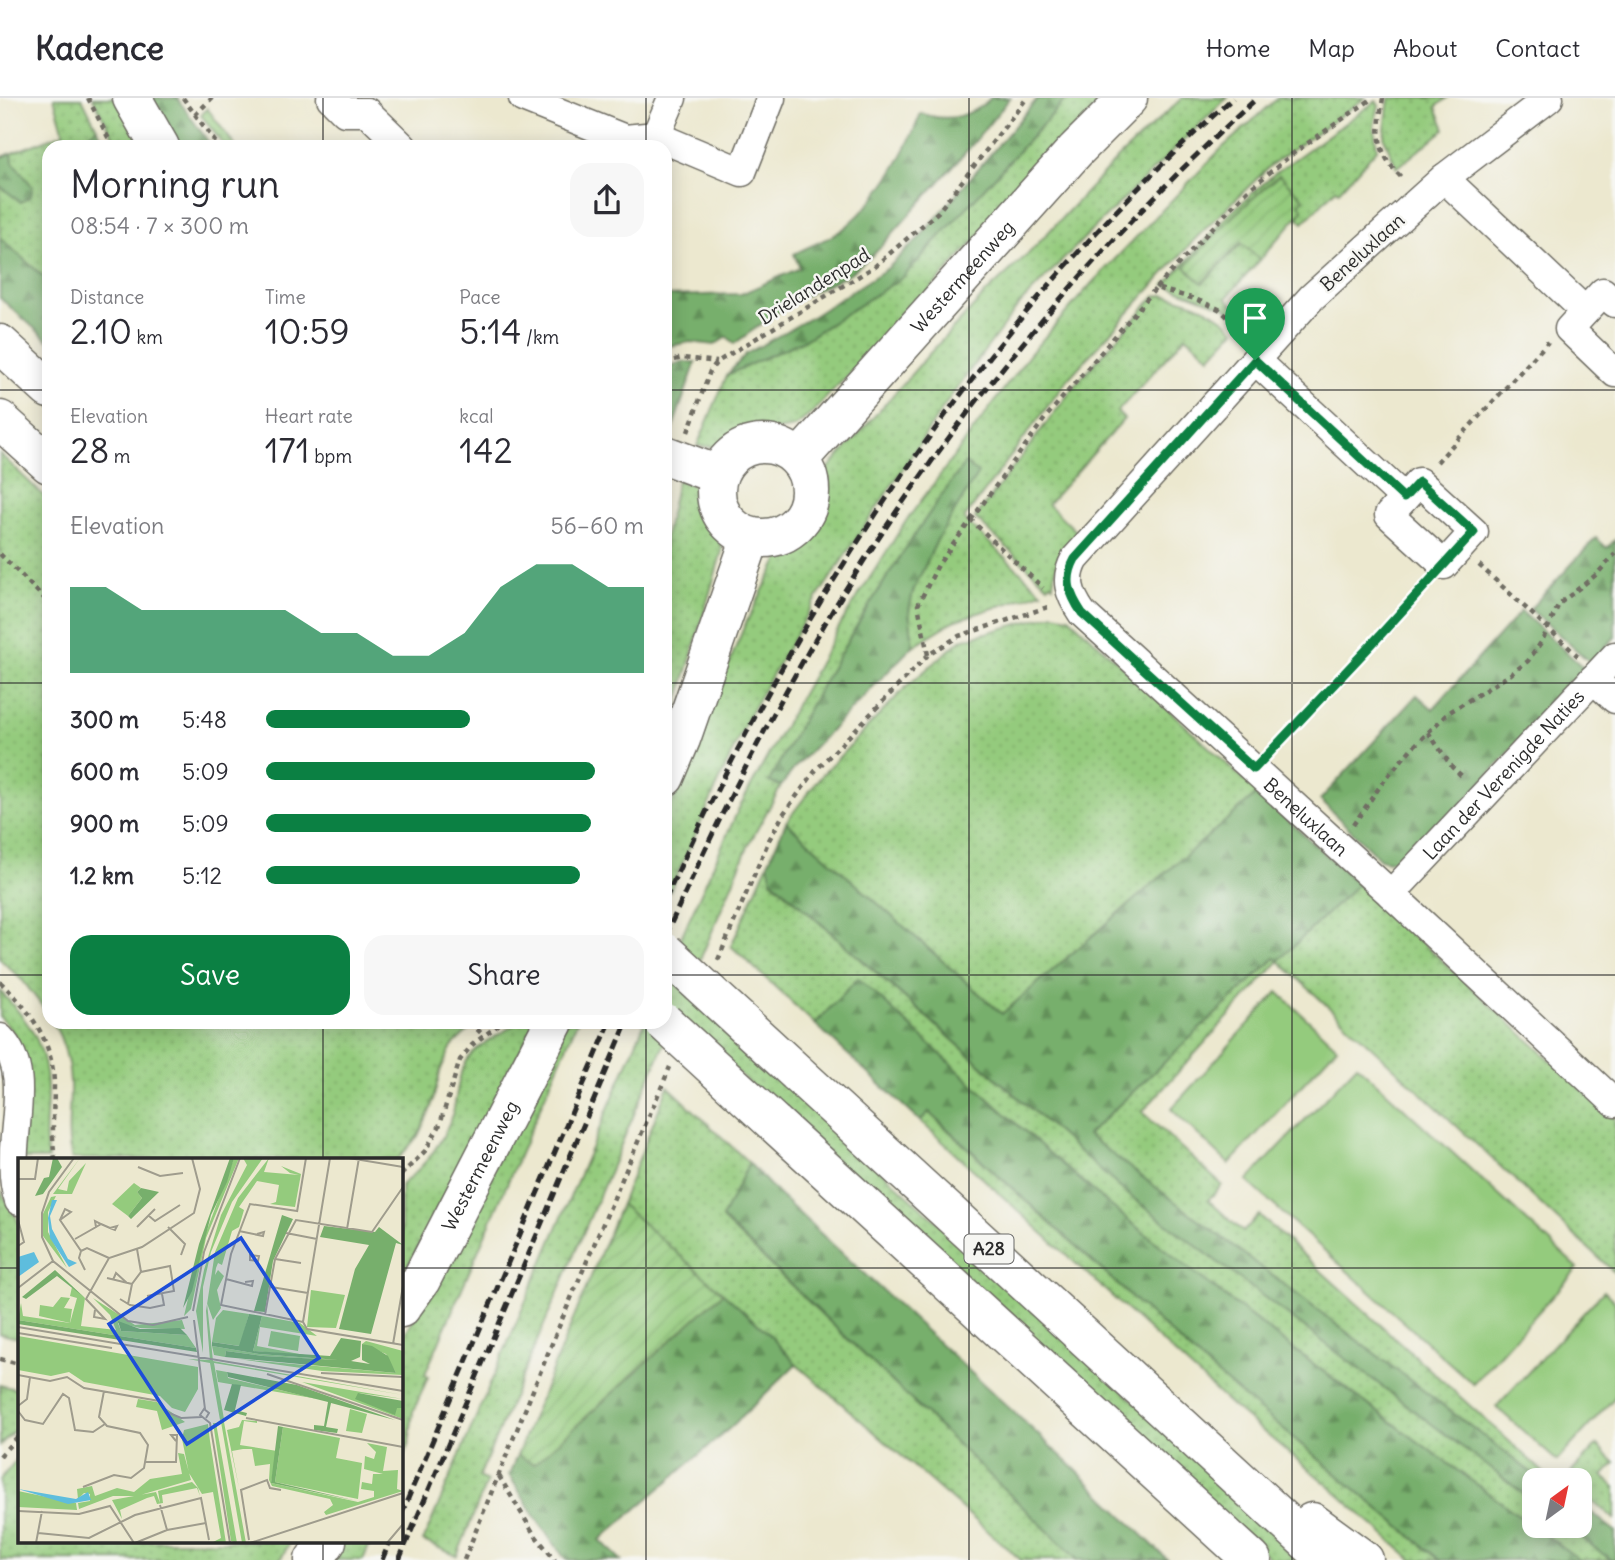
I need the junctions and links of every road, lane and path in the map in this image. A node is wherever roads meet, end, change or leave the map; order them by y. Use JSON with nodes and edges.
{"nodes":[{"id":1,"x":88,"y":98,"type":"edge"},
{"id":2,"x":132,"y":98,"type":"edge"},
{"id":3,"x":183,"y":98,"type":"edge"},
{"id":4,"x":212,"y":98,"type":"edge"},
{"id":5,"x":331,"y":98,"type":"edge"},
{"id":6,"x":523,"y":98,"type":"edge"},
{"id":7,"x":672,"y":98,"type":"edge"},
{"id":8,"x":771,"y":98,"type":"edge"},
{"id":9,"x":1027,"y":98,"type":"edge"},
{"id":10,"x":1128,"y":98,"type":"edge"},
{"id":11,"x":1373,"y":98,"type":"edge"},
{"id":12,"x":1383,"y":98,"type":"edge"},
{"id":13,"x":1549,"y":98,"type":"edge"},
{"id":14,"x":195,"y":115,"type":"junction"},
{"id":15,"x":656,"y":136,"type":"junction"},
{"id":16,"x":109,"y":140,"type":"edge"},
{"id":17,"x":156,"y":140,"type":"edge"},
{"id":18,"x":214,"y":140,"type":"edge"},
{"id":19,"x":396,"y":140,"type":"edge"},
{"id":20,"x":617,"y":140,"type":"edge"},
{"id":21,"x":638,"y":140,"type":"edge"},
{"id":22,"x":666,"y":140,"type":"edge"},
{"id":23,"x":672,"y":143,"type":"edge"},
{"id":24,"x":1444,"y":178,"type":"junction"},
{"id":25,"x":1423,"y":197,"type":"junction"},
{"id":26,"x":1156,"y":288,"type":"junction"},
{"id":27,"x":1615,"y":303,"type":"edge"},
{"id":28,"x":1577,"y":320,"type":"junction"},
{"id":29,"x":0,"y":344,"type":"edge"},
{"id":30,"x":1260,"y":355,"type":"junction"},
{"id":31,"x":672,"y":360,"type":"edge"},
{"id":32,"x":1615,"y":373,"type":"edge"},
{"id":33,"x":42,"y":383,"type":"edge"},
{"id":34,"x":0,"y":420,"type":"edge"},
{"id":35,"x":42,"y":458,"type":"edge"},
{"id":36,"x":672,"y":458,"type":"edge"},
{"id":37,"x":799,"y":459,"type":"junction"},
{"id":38,"x":718,"y":475,"type":"junction"},
{"id":39,"x":1412,"y":490,"type":"junction"},
{"id":40,"x":971,"y":520,"type":"junction"},
{"id":41,"x":751,"y":537,"type":"junction"},
{"id":42,"x":0,"y":554,"type":"edge"},
{"id":43,"x":1615,"y":554,"type":"edge"},
{"id":44,"x":1452,"y":556,"type":"junction"},
{"id":45,"x":1050,"y":594,"type":"dead end"},
{"id":46,"x":42,"y":596,"type":"edge"},
{"id":47,"x":1548,"y":629,"type":"junction"},
{"id":48,"x":928,"y":655,"type":"dead end"},
{"id":49,"x":1602,"y":669,"type":"edge"},
{"id":50,"x":1615,"y":699,"type":"edge"},
{"id":51,"x":1428,"y":732,"type":"junction"},
{"id":52,"x":672,"y":760,"type":"edge"},
{"id":53,"x":1254,"y":769,"type":"junction"},
{"id":54,"x":1484,"y":795,"type":"junction"},
{"id":55,"x":1339,"y":846,"type":"junction"},
{"id":56,"x":1391,"y":894,"type":"junction"},
{"id":57,"x":672,"y":958,"type":"edge"},
{"id":58,"x":477,"y":1029,"type":"edge"},
{"id":59,"x":493,"y":1029,"type":"edge"},
{"id":60,"x":550,"y":1029,"type":"edge"},
{"id":61,"x":672,"y":1029,"type":"edge"},
{"id":62,"x":484,"y":1036,"type":"junction"},
{"id":63,"x":0,"y":1038,"type":"edge"},
{"id":64,"x":1615,"y":1103,"type":"edge"},
{"id":65,"x":402,"y":1174,"type":"edge"},
{"id":66,"x":18,"y":1199,"type":"edge"},
{"id":67,"x":402,"y":1307,"type":"edge"},
{"id":68,"x":0,"y":1359,"type":"edge"},
{"id":69,"x":18,"y":1364,"type":"edge"},
{"id":70,"x":1085,"y":1407,"type":"junction"},
{"id":71,"x":1181,"y":1426,"type":"junction"},
{"id":72,"x":18,"y":1436,"type":"edge"},
{"id":73,"x":0,"y":1456,"type":"edge"},
{"id":74,"x":499,"y":1475,"type":"dead end"},
{"id":75,"x":487,"y":1505,"type":"dead end"},
{"id":76,"x":299,"y":1542,"type":"edge"},
{"id":77,"x":326,"y":1542,"type":"edge"},
{"id":78,"x":290,"y":1560,"type":"edge"},
{"id":79,"x":314,"y":1560,"type":"edge"},
{"id":80,"x":464,"y":1560,"type":"edge"},
{"id":81,"x":555,"y":1560,"type":"edge"},
{"id":82,"x":1221,"y":1560,"type":"edge"},
{"id":83,"x":1252,"y":1560,"type":"edge"},
{"id":84,"x":1327,"y":1560,"type":"edge"},
{"id":85,"x":1364,"y":1560,"type":"edge"}],
"edges":[{"from":1,"to":16,"type":"path"},
{"from":2,"to":17,"type":"main road"},
{"from":3,"to":14,"type":"path"},
{"from":4,"to":14,"type":"path"},
{"from":5,"to":19,"type":"street"},
{"from":6,"to":20,"type":"street"},
{"from":7,"to":15,"type":"street"},
{"from":8,"to":23,"type":"street"},
{"from":9,"to":31,"type":"path","name":"Drielandenpad"},
{"from":10,"to":37,"type":"main road","name":"Westermeenweg"},
{"from":11,"to":26,"type":"path"},
{"from":12,"to":25,"type":"path"},
{"from":13,"to":24,"type":"street","name":"Beneluxlaan"},
{"from":14,"to":18,"type":"path"},
{"from":15,"to":21,"type":"street"},
{"from":15,"to":22,"type":"street"},
{"from":24,"to":25,"type":"street","name":"Beneluxlaan"},
{"from":24,"to":28,"type":"street"},
{"from":25,"to":30,"type":"street","name":"Beneluxlaan"},
{"from":26,"to":30,"type":"path"},
{"from":26,"to":40,"type":"path"},
{"from":27,"to":28,"type":"street"},
{"from":28,"to":32,"type":"street"},
{"from":28,"to":39,"type":"path"},
{"from":29,"to":33,"type":"main road"},
{"from":30,"to":39,"type":"street"},
{"from":30,"to":53,"type":"street","name":"Beneluxlaan"},
{"from":34,"to":35,"type":"main road"},
{"from":36,"to":38,"type":"main road"},
{"from":37,"to":38,"type":"main road"},
{"from":37,"to":41,"type":"main road"},
{"from":38,"to":41,"type":"main road"},
{"from":39,"to":44,"type":"street"},
{"from":39,"to":44,"type":"street"},
{"from":40,"to":45,"type":"path"},
{"from":40,"to":48,"type":"path"},
{"from":41,"to":52,"type":"main road"},
{"from":42,"to":46,"type":"path"},
{"from":43,"to":47,"type":"path"},
{"from":44,"to":47,"type":"path"},
{"from":44,"to":53,"type":"path"},
{"from":47,"to":49,"type":"path"},
{"from":47,"to":51,"type":"path"},
{"from":49,"to":50,"type":"street"},
{"from":49,"to":54,"type":"street","name":"Laan der Verenigde Naties"},
{"from":51,"to":54,"type":"path"},
{"from":51,"to":55,"type":"path"},
{"from":53,"to":55,"type":"street","name":"Beneluxlaan"},
{"from":54,"to":56,"type":"street","name":"Laan der Verenigde Naties"},
{"from":55,"to":56,"type":"street","name":"Beneluxlaan"},
{"from":56,"to":64,"type":"street","name":"Beneluxlaan"},
{"from":57,"to":71,"type":"main road","number":"A28","bridge":true},
{"from":58,"to":62,"type":"path"},
{"from":59,"to":62,"type":"path"},
{"from":60,"to":67,"type":"main road","name":"Westermeenweg"},
{"from":61,"to":70,"type":"main road","number":"A28","bridge":true},
{"from":62,"to":65,"type":"path"},
{"from":63,"to":66,"type":"street"},
{"from":68,"to":69,"type":"path"},
{"from":70,"to":82,"type":"main road","number":"A28"},
{"from":70,"to":83,"type":"main road","number":"A28"},
{"from":71,"to":84,"type":"main road","number":"A28"},
{"from":71,"to":85,"type":"main road","number":"A28"},
{"from":72,"to":73,"type":"path"},
{"from":74,"to":81,"type":"path"},
{"from":75,"to":80,"type":"path"},
{"from":76,"to":78,"type":"main road"},
{"from":77,"to":79,"type":"main road"}]}
